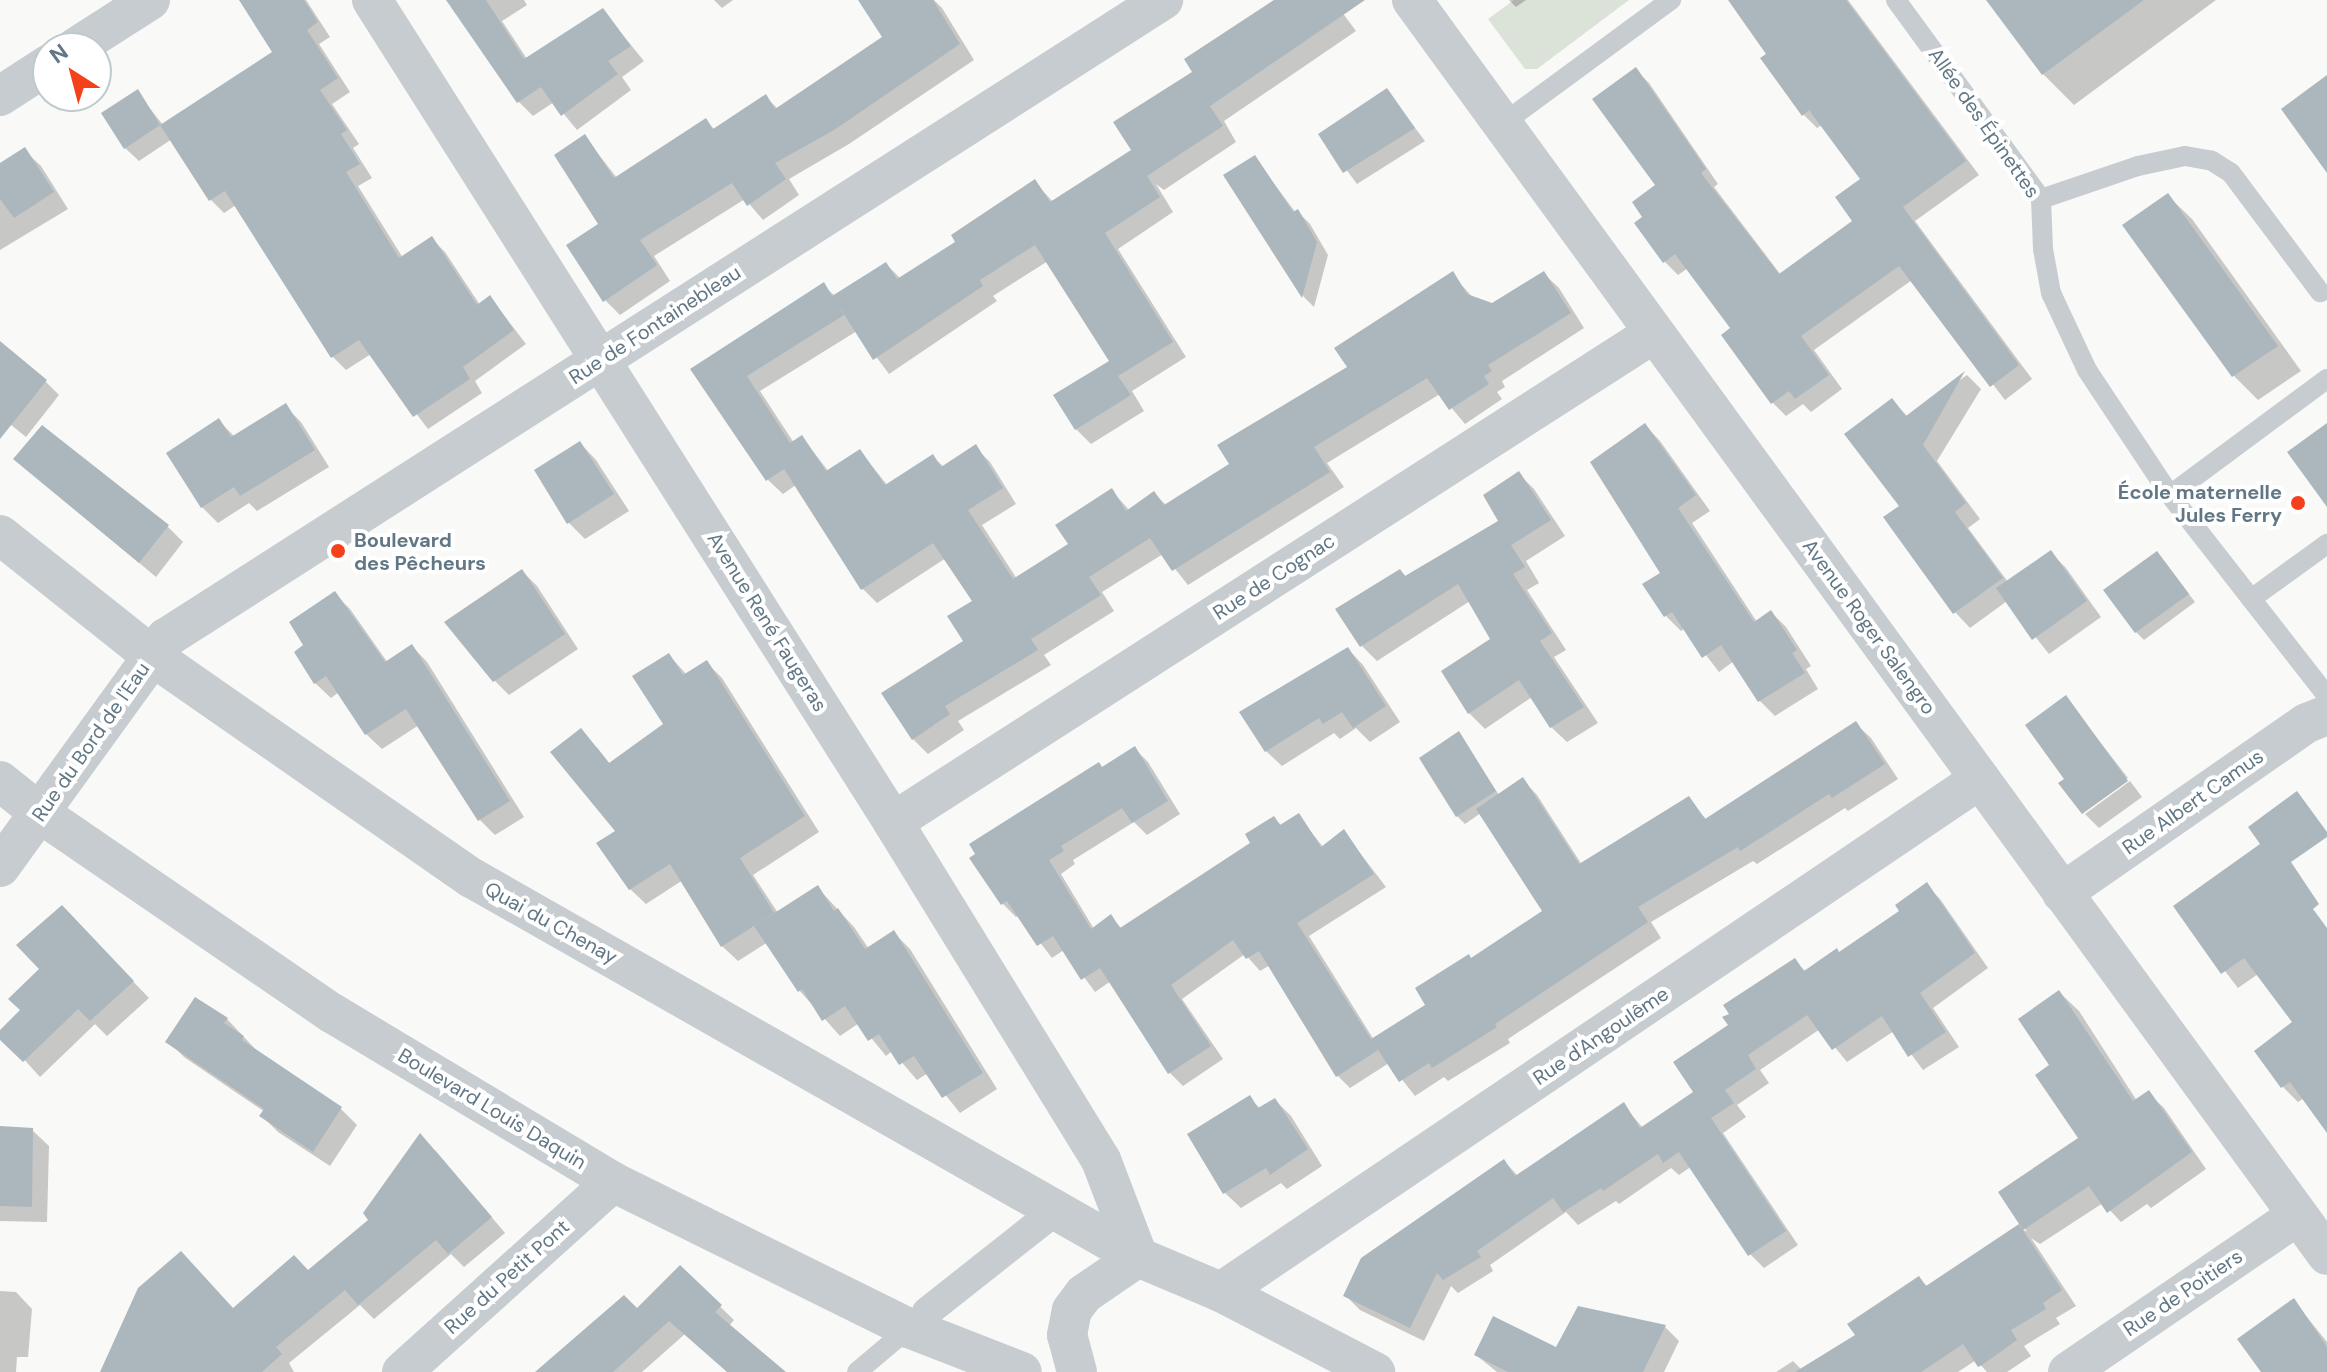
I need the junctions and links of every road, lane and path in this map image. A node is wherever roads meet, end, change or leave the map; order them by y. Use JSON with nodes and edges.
{"nodes":[{"id":1,"x":150,"y":0,"type":"edge"},
{"id":2,"x":372,"y":0,"type":"edge"},
{"id":3,"x":1163,"y":0,"type":"edge"},
{"id":4,"x":1412,"y":0,"type":"edge"},
{"id":5,"x":1671,"y":0,"type":"edge"},
{"id":6,"x":1896,"y":0,"type":"edge"},
{"id":7,"x":100,"y":32,"type":"edge"},
{"id":8,"x":32,"y":75,"type":"edge"},
{"id":9,"x":0,"y":96,"type":"edge"},
{"id":10,"x":1502,"y":124,"type":"junction"},
{"id":11,"x":2041,"y":199,"type":"junction"},
{"id":12,"x":2320,"y":292,"type":"dead end"},
{"id":13,"x":1654,"y":333,"type":"junction"},
{"id":14,"x":601,"y":359,"type":"junction"},
{"id":15,"x":2327,"y":379,"type":"edge"},
{"id":16,"x":2170,"y":495,"type":"junction"},
{"id":17,"x":0,"y":535,"type":"edge"},
{"id":18,"x":2327,"y":544,"type":"edge"},
{"id":19,"x":2251,"y":599,"type":"junction"},
{"id":20,"x":152,"y":656,"type":"junction"},
{"id":21,"x":2327,"y":696,"type":"edge"},
{"id":22,"x":2327,"y":715,"type":"edge"},
{"id":23,"x":1980,"y":779,"type":"junction"},
{"id":24,"x":0,"y":781,"type":"edge"},
{"id":25,"x":41,"y":814,"type":"junction"},
{"id":26,"x":893,"y":822,"type":"junction"},
{"id":27,"x":0,"y":867,"type":"edge"},
{"id":28,"x":2062,"y":893,"type":"junction"},
{"id":29,"x":613,"y":1182,"type":"junction"},
{"id":30,"x":1056,"y":1210,"type":"junction"},
{"id":31,"x":2298,"y":1215,"type":"junction"},
{"id":32,"x":2327,"y":1255,"type":"edge"},
{"id":33,"x":1138,"y":1257,"type":"junction"},
{"id":34,"x":1221,"y":1292,"type":"junction"},
{"id":35,"x":918,"y":1320,"type":"junction"},
{"id":36,"x":402,"y":1372,"type":"edge"},
{"id":37,"x":857,"y":1372,"type":"edge"},
{"id":38,"x":1022,"y":1372,"type":"edge"},
{"id":39,"x":1077,"y":1372,"type":"edge"},
{"id":40,"x":1375,"y":1372,"type":"edge"},
{"id":41,"x":2068,"y":1372,"type":"edge"}],
"edges":[{"from":1,"to":7,"type":"street"},
{"from":2,"to":14,"type":"street","name":"Avenue René Faugeras"},
{"from":3,"to":14,"type":"street","name":"Rue de Fontainebleau"},
{"from":4,"to":10,"type":"street","name":"Avenue Roger Salengro"},
{"from":5,"to":10,"type":"lane"},
{"from":6,"to":11,"type":"lane","name":"Allée des Épinettes"},
{"from":8,"to":9,"type":"street"},
{"from":10,"to":13,"type":"street","name":"Avenue Roger Salengro"},
{"from":11,"to":12,"type":"lane"},
{"from":11,"to":16,"type":"lane","name":"Allée des Épinettes"},
{"from":13,"to":23,"type":"street","name":"Avenue Roger Salengro"},
{"from":13,"to":26,"type":"street","name":"Rue de Cognac"},
{"from":14,"to":20,"type":"street","name":"Rue de Fontainebleau"},
{"from":14,"to":26,"type":"street","name":"Avenue René Faugeras"},
{"from":15,"to":16,"type":"lane"},
{"from":16,"to":19,"type":"lane","name":"Allée des Épinettes"},
{"from":17,"to":20,"type":"street","name":"Quai du Chenay"},
{"from":18,"to":19,"type":"lane"},
{"from":19,"to":21,"type":"lane","name":"Allée des Épinettes"},
{"from":20,"to":25,"type":"street","name":"Rue du Bord de l'Eau"},
{"from":20,"to":30,"type":"street","name":"Quai du Chenay"},
{"from":22,"to":28,"type":"street","name":"Rue Albert Camus"},
{"from":23,"to":28,"type":"street","name":"Avenue Roger Salengro"},
{"from":23,"to":34,"type":"street","name":"Rue d'Angoulême"},
{"from":24,"to":25,"type":"street","name":"Boulevard Louis Daquin"},
{"from":25,"to":27,"type":"street","name":"Rue du Bord de l'Eau"},
{"from":25,"to":29,"type":"street","name":"Boulevard Louis Daquin"},
{"from":26,"to":33,"type":"street","name":"Avenue René Faugeras"},
{"from":28,"to":31,"type":"street","name":"Avenue Roger Salengro"},
{"from":29,"to":35,"type":"street","name":"Boulevard Louis Daquin"},
{"from":29,"to":36,"type":"street","name":"Rue du Petit Pont"},
{"from":30,"to":33,"type":"street","name":"Quai du Chenay"},
{"from":30,"to":35,"type":"street"},
{"from":31,"to":32,"type":"street","name":"Avenue Roger Salengro"},
{"from":31,"to":41,"type":"street","name":"Rue de Poitiers"},
{"from":33,"to":34,"type":"street","name":"Quai du Chenay"},
{"from":33,"to":39,"type":"street"},
{"from":34,"to":40,"type":"street","name":"Quai du Chenay"},
{"from":35,"to":37,"type":"lane"},
{"from":35,"to":38,"type":"street","name":"Boulevard Louis Daquin"}]}
